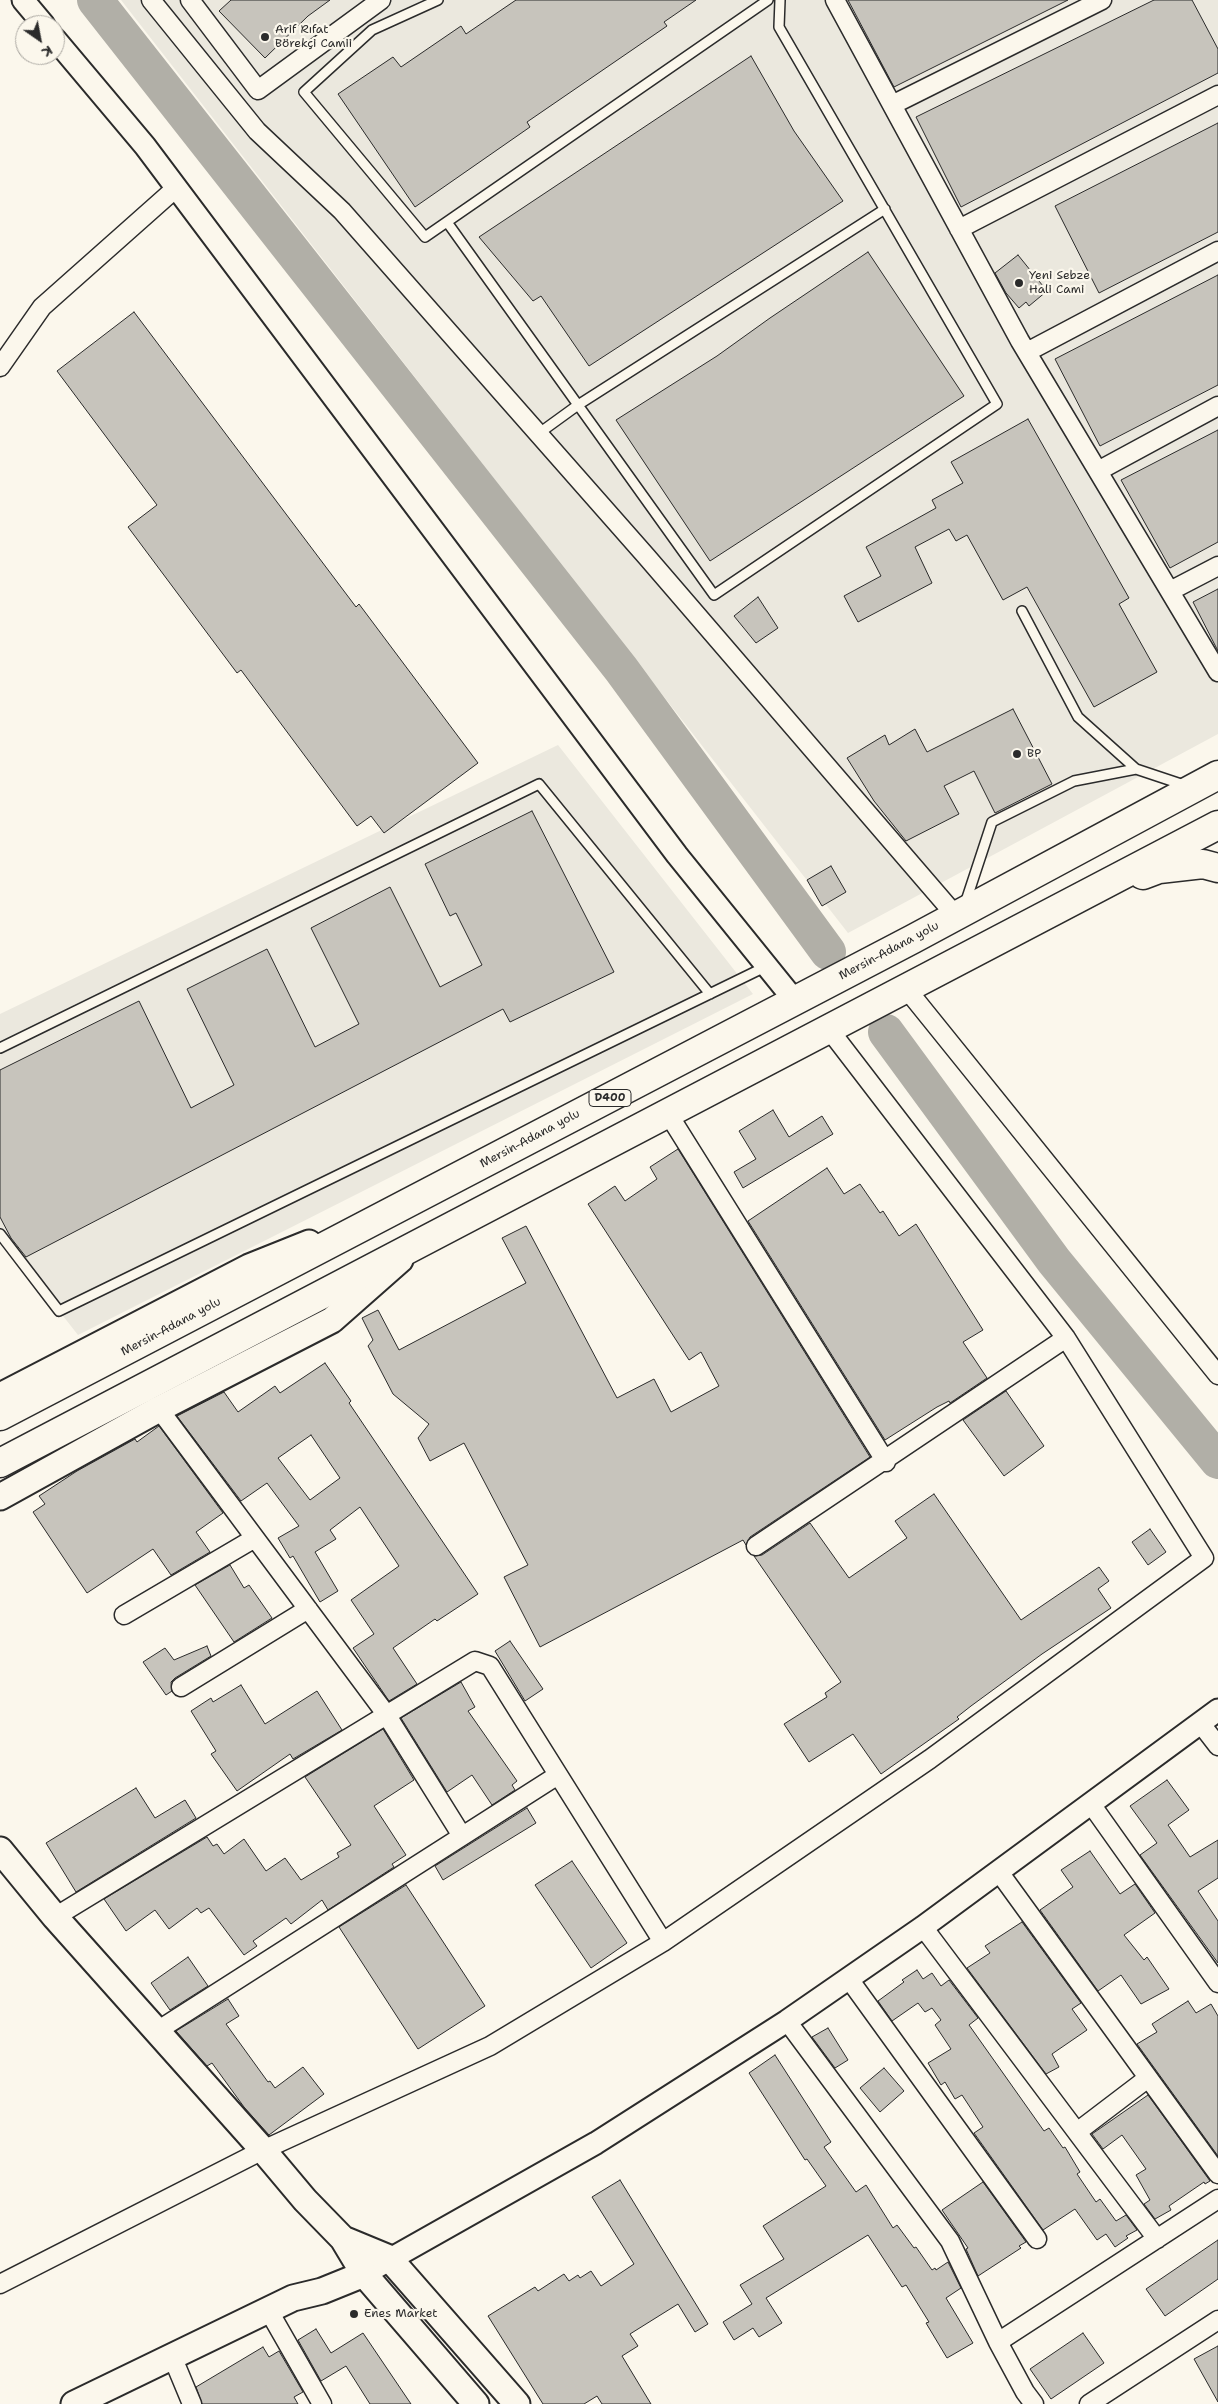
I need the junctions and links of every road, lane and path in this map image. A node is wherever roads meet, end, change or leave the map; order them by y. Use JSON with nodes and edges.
{"nodes":[{"id":1,"x":23,"y":0,"type":"edge"},
{"id":2,"x":151,"y":0,"type":"edge"},
{"id":3,"x":381,"y":0,"type":"edge"},
{"id":4,"x":438,"y":0,"type":"edge"},
{"id":5,"x":768,"y":0,"type":"edge"},
{"id":6,"x":780,"y":0,"type":"edge"},
{"id":7,"x":835,"y":0,"type":"edge"},
{"id":8,"x":1102,"y":0,"type":"edge"},
{"id":9,"x":192,"y":1,"type":"edge"},
{"id":10,"x":36,"y":15,"type":"edge"},
{"id":11,"x":65,"y":51,"type":"edge"},
{"id":12,"x":1218,"y":95,"type":"edge"},
{"id":13,"x":892,"y":105,"type":"junction"},
{"id":14,"x":176,"y":188,"type":"junction"},
{"id":15,"x":885,"y":210,"type":"junction"},
{"id":16,"x":448,"y":222,"type":"junction"},
{"id":17,"x":959,"y":229,"type":"junction"},
{"id":18,"x":1218,"y":251,"type":"edge"},
{"id":19,"x":1026,"y":352,"type":"junction"},
{"id":20,"x":0,"y":367,"type":"edge"},
{"id":21,"x":578,"y":405,"type":"junction"},
{"id":22,"x":1218,"y":406,"type":"edge"},
{"id":23,"x":538,"y":434,"type":"junction"},
{"id":24,"x":1098,"y":471,"type":"junction"},
{"id":25,"x":1218,"y":566,"type":"edge"},
{"id":26,"x":1170,"y":592,"type":"junction"},
{"id":27,"x":1022,"y":611,"type":"dead end"},
{"id":28,"x":1218,"y":672,"type":"edge"},
{"id":29,"x":1136,"y":769,"type":"junction"},
{"id":30,"x":1218,"y":775,"type":"edge"},
{"id":31,"x":1194,"y":788,"type":"junction"},
{"id":32,"x":1218,"y":825,"type":"edge"},
{"id":33,"x":1218,"y":868,"type":"edge"},
{"id":34,"x":959,"y":914,"type":"junction"},
{"id":35,"x":767,"y":966,"type":"junction"},
{"id":36,"x":928,"y":974,"type":"junction"},
{"id":37,"x":905,"y":987,"type":"junction"},
{"id":38,"x":710,"y":994,"type":"junction"},
{"id":39,"x":796,"y":1001,"type":"junction"},
{"id":40,"x":828,"y":1028,"type":"junction"},
{"id":41,"x":0,"y":1048,"type":"edge"},
{"id":42,"x":667,"y":1112,"type":"junction"},
{"id":43,"x":404,"y":1205,"type":"junction"},
{"id":44,"x":0,"y":1234,"type":"edge"},
{"id":45,"x":422,"y":1241,"type":"junction"},
{"id":46,"x":1066,"y":1338,"type":"junction"},
{"id":47,"x":1218,"y":1375,"type":"edge"},
{"id":48,"x":0,"y":1396,"type":"edge"},
{"id":49,"x":158,"y":1409,"type":"junction"},
{"id":50,"x":0,"y":1416,"type":"edge"},
{"id":51,"x":885,"y":1461,"type":"junction"},
{"id":52,"x":0,"y":1462,"type":"edge"},
{"id":53,"x":0,"y":1497,"type":"edge"},
{"id":54,"x":255,"y":1538,"type":"junction"},
{"id":55,"x":756,"y":1546,"type":"dead end"},
{"id":56,"x":308,"y":1608,"type":"junction"},
{"id":57,"x":124,"y":1615,"type":"dead end"},
{"id":58,"x":181,"y":1687,"type":"dead end"},
{"id":59,"x":1218,"y":1710,"type":"edge"},
{"id":60,"x":386,"y":1714,"type":"junction"},
{"id":61,"x":1201,"y":1724,"type":"junction"},
{"id":62,"x":1218,"y":1746,"type":"edge"},
{"id":63,"x":558,"y":1775,"type":"junction"},
{"id":64,"x":1091,"y":1804,"type":"junction"},
{"id":65,"x":462,"y":1836,"type":"junction"},
{"id":66,"x":0,"y":1850,"type":"edge"},
{"id":67,"x":999,"y":1872,"type":"junction"},
{"id":68,"x":55,"y":1918,"type":"junction"},
{"id":69,"x":922,"y":1928,"type":"junction"},
{"id":70,"x":662,"y":1942,"type":"junction"},
{"id":71,"x":849,"y":1979,"type":"junction"},
{"id":72,"x":1218,"y":1982,"type":"edge"},
{"id":73,"x":787,"y":2021,"type":"junction"},
{"id":74,"x":157,"y":2031,"type":"junction"},
{"id":75,"x":1148,"y":2078,"type":"junction"},
{"id":76,"x":1077,"y":2132,"type":"junction"},
{"id":77,"x":263,"y":2150,"type":"junction"},
{"id":78,"x":1218,"y":2174,"type":"edge"},
{"id":79,"x":1218,"y":2199,"type":"edge"},
{"id":80,"x":343,"y":2239,"type":"junction"},
{"id":81,"x":1037,"y":2239,"type":"dead end"},
{"id":82,"x":1157,"y":2239,"type":"junction"},
{"id":83,"x":389,"y":2258,"type":"junction"},
{"id":84,"x":364,"y":2274,"type":"junction"},
{"id":85,"x":0,"y":2284,"type":"edge"},
{"id":86,"x":322,"y":2291,"type":"junction"},
{"id":87,"x":274,"y":2320,"type":"junction"},
{"id":88,"x":1218,"y":2320,"type":"edge"},
{"id":89,"x":998,"y":2342,"type":"junction"},
{"id":90,"x":177,"y":2368,"type":"junction"},
{"id":91,"x":74,"y":2404,"type":"edge"},
{"id":92,"x":106,"y":2404,"type":"edge"},
{"id":93,"x":192,"y":2404,"type":"edge"},
{"id":94,"x":322,"y":2404,"type":"edge"},
{"id":95,"x":476,"y":2404,"type":"edge"},
{"id":96,"x":517,"y":2404,"type":"edge"},
{"id":97,"x":1034,"y":2404,"type":"edge"},
{"id":98,"x":1089,"y":2404,"type":"edge"}],
"edges":[{"from":1,"to":10,"type":"street"},
{"from":2,"to":23,"type":"street"},
{"from":3,"to":9,"type":"street"},
{"from":4,"to":16,"type":"lane"},
{"from":5,"to":16,"type":"lane"},
{"from":6,"to":15,"type":"lane"},
{"from":7,"to":13,"type":"street"},
{"from":8,"to":13,"type":"street"},
{"from":11,"to":14,"type":"street"},
{"from":12,"to":17,"type":"street"},
{"from":13,"to":17,"type":"street"},
{"from":14,"to":20,"type":"street"},
{"from":14,"to":35,"type":"street"},
{"from":15,"to":21,"type":"lane"},
{"from":15,"to":21,"type":"lane"},
{"from":16,"to":21,"type":"lane"},
{"from":17,"to":19,"type":"street"},
{"from":18,"to":19,"type":"street"},
{"from":19,"to":24,"type":"street"},
{"from":21,"to":23,"type":"lane"},
{"from":22,"to":24,"type":"street"},
{"from":23,"to":34,"type":"street"},
{"from":24,"to":26,"type":"street"},
{"from":25,"to":26,"type":"street"},
{"from":26,"to":28,"type":"street"},
{"from":27,"to":29,"type":"lane"},
{"from":29,"to":31,"type":"lane"},
{"from":29,"to":34,"type":"lane"},
{"from":30,"to":31,"type":"highway","name":"Mersin-Adana yolu","number":"D400"},
{"from":31,"to":34,"type":"highway","name":"Mersin-Adana yolu","number":"D400"},
{"from":32,"to":36,"type":"highway"},
{"from":33,"to":36,"type":"highway"},
{"from":34,"to":39,"type":"highway","name":"Mersin-Adana yolu","number":"D400"},
{"from":35,"to":38,"type":"lane"},
{"from":35,"to":39,"type":"street"},
{"from":36,"to":37,"type":"highway"},
{"from":37,"to":40,"type":"highway"},
{"from":37,"to":47,"type":"street"},
{"from":38,"to":41,"type":"lane"},
{"from":38,"to":44,"type":"lane"},
{"from":39,"to":43,"type":"highway","name":"Mersin-Adana yolu","number":"D400"},
{"from":40,"to":42,"type":"highway"},
{"from":40,"to":46,"type":"street"},
{"from":42,"to":45,"type":"highway"},
{"from":42,"to":51,"type":"street"},
{"from":43,"to":48,"type":"main road"},
{"from":43,"to":50,"type":"highway","name":"Mersin-Adana yolu","number":"D400"},
{"from":45,"to":49,"type":"main road"},
{"from":45,"to":52,"type":"highway"},
{"from":46,"to":51,"type":"street"},
{"from":46,"to":70,"type":"street"},
{"from":49,"to":53,"type":"main road"},
{"from":49,"to":54,"type":"street"},
{"from":51,"to":55,"type":"street"},
{"from":54,"to":56,"type":"street"},
{"from":54,"to":57,"type":"street"},
{"from":56,"to":58,"type":"street"},
{"from":56,"to":60,"type":"street"},
{"from":59,"to":61,"type":"street"},
{"from":60,"to":63,"type":"street"},
{"from":60,"to":65,"type":"street"},
{"from":60,"to":68,"type":"street"},
{"from":61,"to":62,"type":"street"},
{"from":61,"to":64,"type":"street"},
{"from":63,"to":65,"type":"street"},
{"from":63,"to":70,"type":"street"},
{"from":64,"to":67,"type":"street"},
{"from":64,"to":72,"type":"street"},
{"from":65,"to":74,"type":"street"},
{"from":66,"to":68,"type":"main road"},
{"from":67,"to":69,"type":"street"},
{"from":67,"to":75,"type":"street"},
{"from":68,"to":74,"type":"main road"},
{"from":69,"to":71,"type":"street"},
{"from":69,"to":76,"type":"street"},
{"from":70,"to":77,"type":"street"},
{"from":71,"to":73,"type":"street"},
{"from":71,"to":81,"type":"street"},
{"from":73,"to":83,"type":"street"},
{"from":73,"to":89,"type":"street"},
{"from":74,"to":77,"type":"main road"},
{"from":75,"to":76,"type":"street"},
{"from":75,"to":78,"type":"street"},
{"from":76,"to":82,"type":"street"},
{"from":77,"to":80,"type":"main road"},
{"from":77,"to":85,"type":"street"},
{"from":79,"to":82,"type":"street"},
{"from":80,"to":83,"type":"main road"},
{"from":80,"to":84,"type":"main road"},
{"from":82,"to":89,"type":"street"},
{"from":83,"to":84,"type":"street"},
{"from":83,"to":96,"type":"main road"},
{"from":84,"to":86,"type":"main road"},
{"from":84,"to":95,"type":"main road"},
{"from":86,"to":87,"type":"main road"},
{"from":86,"to":91,"type":"main road"},
{"from":87,"to":90,"type":"main road"},
{"from":87,"to":94,"type":"street"},
{"from":88,"to":98,"type":"street"},
{"from":89,"to":97,"type":"street"},
{"from":90,"to":92,"type":"main road"},
{"from":90,"to":93,"type":"street"}]}
